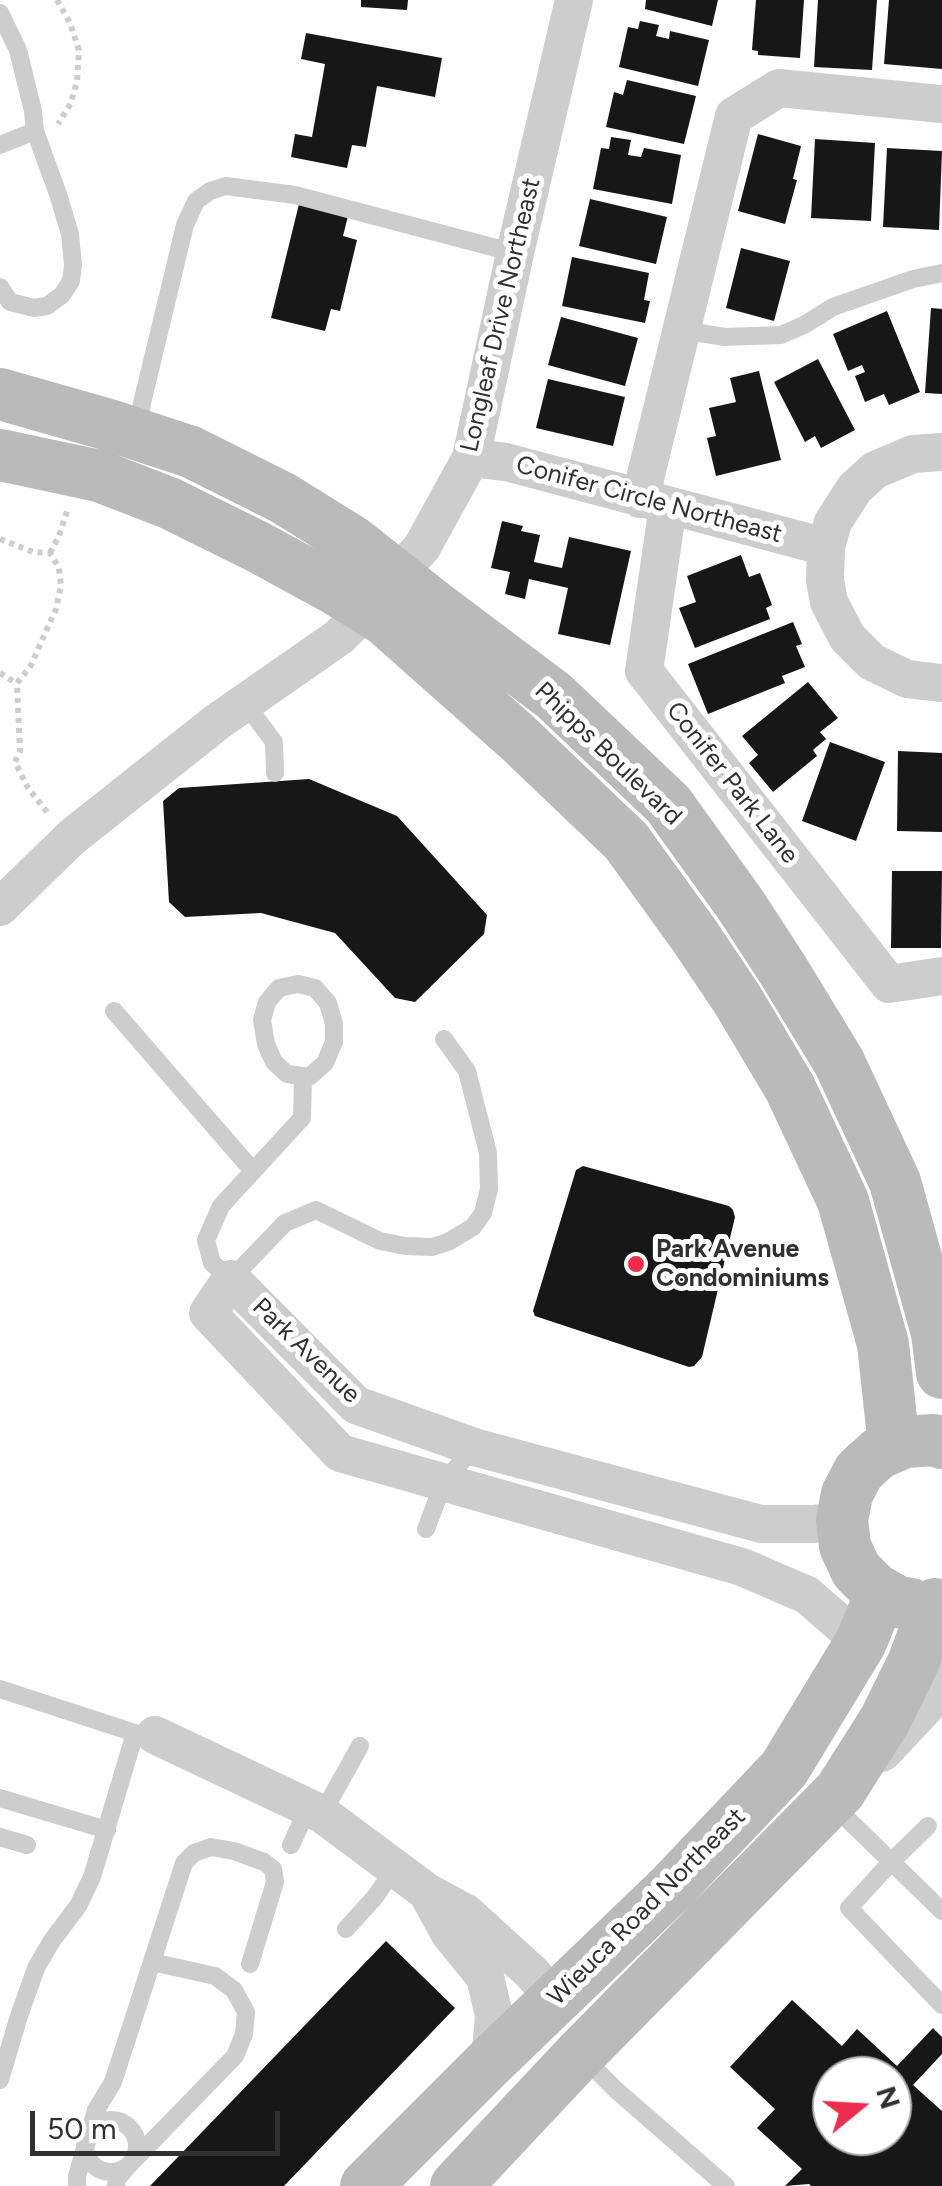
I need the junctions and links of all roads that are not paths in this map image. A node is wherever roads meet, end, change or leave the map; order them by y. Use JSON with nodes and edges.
{"nodes":[{"id":1,"x":574,"y":0,"type":"edge"},
{"id":2,"x":0,"y":13,"type":"edge"},
{"id":3,"x":942,"y":104,"type":"edge"},
{"id":4,"x":35,"y":131,"type":"junction"},
{"id":5,"x":0,"y":145,"type":"edge"},
{"id":6,"x":515,"y":254,"type":"junction"},
{"id":7,"x":942,"y":273,"type":"edge"},
{"id":8,"x":0,"y":287,"type":"edge"},
{"id":9,"x":681,"y":330,"type":"junction"},
{"id":10,"x":2,"y":413,"type":"edge"},
{"id":11,"x":137,"y":434,"type":"junction"},
{"id":12,"x":942,"y":452,"type":"edge"},
{"id":13,"x":471,"y":458,"type":"junction"},
{"id":14,"x":654,"y":502,"type":"junction"},
{"id":15,"x":826,"y":546,"type":"junction"},
{"id":16,"x":382,"y":593,"type":"junction"},
{"id":17,"x":942,"y":683,"type":"edge"},
{"id":18,"x":245,"y":703,"type":"junction"},
{"id":19,"x":276,"y":773,"type":"dead end"},
{"id":20,"x":0,"y":907,"type":"edge"},
{"id":21,"x":942,"y":976,"type":"edge"},
{"id":22,"x":114,"y":1011,"type":"dead end"},
{"id":23,"x":444,"y":1039,"type":"dead end"},
{"id":24,"x":303,"y":1076,"type":"junction"},
{"id":25,"x":253,"y":1171,"type":"junction"},
{"id":26,"x":230,"y":1279,"type":"junction"},
{"id":27,"x":942,"y":1373,"type":"edge"},
{"id":28,"x":918,"y":1444,"type":"edge"},
{"id":29,"x":474,"y":1447,"type":"junction"},
{"id":30,"x":444,"y":1482,"type":"junction"},
{"id":31,"x":842,"y":1520,"type":"junction"},
{"id":32,"x":426,"y":1528,"type":"dead end"},
{"id":33,"x":742,"y":1567,"type":"junction"},
{"id":34,"x":868,"y":1582,"type":"junction"},
{"id":35,"x":938,"y":1604,"type":"edge"},
{"id":36,"x":861,"y":1642,"type":"junction"},
{"id":37,"x":942,"y":1682,"type":"edge"},
{"id":38,"x":0,"y":1689,"type":"edge"},
{"id":39,"x":155,"y":1735,"type":"dead end"},
{"id":40,"x":360,"y":1746,"type":"dead end"},
{"id":41,"x":784,"y":1769,"type":"junction"},
{"id":42,"x":834,"y":1796,"type":"junction"},
{"id":43,"x":0,"y":1798,"type":"edge"},
{"id":44,"x":315,"y":1811,"type":"junction"},
{"id":45,"x":928,"y":1826,"type":"dead end"},
{"id":46,"x":106,"y":1830,"type":"junction"},
{"id":47,"x":0,"y":1837,"type":"edge"},
{"id":48,"x":28,"y":1845,"type":"dead end"},
{"id":49,"x":291,"y":1845,"type":"dead end"},
{"id":50,"x":890,"y":1862,"type":"junction"},
{"id":51,"x":394,"y":1868,"type":"junction"},
{"id":52,"x":427,"y":1892,"type":"junction"},
{"id":53,"x":942,"y":1911,"type":"edge"},
{"id":54,"x":346,"y":1929,"type":"dead end"},
{"id":55,"x":152,"y":1962,"type":"junction"},
{"id":56,"x":250,"y":1964,"type":"dead end"},
{"id":57,"x":555,"y":2000,"type":"junction"},
{"id":58,"x":942,"y":2006,"type":"edge"},
{"id":59,"x":580,"y":2054,"type":"junction"},
{"id":60,"x":490,"y":2062,"type":"junction"},
{"id":61,"x":0,"y":2080,"type":"edge"},
{"id":62,"x":113,"y":2082,"type":"junction"},
{"id":63,"x":174,"y":2119,"type":"junction"},
{"id":64,"x":129,"y":2128,"type":"junction"},
{"id":65,"x":87,"y":2137,"type":"junction"},
{"id":66,"x":128,"y":2166,"type":"junction"},
{"id":67,"x":78,"y":2186,"type":"edge"},
{"id":68,"x":116,"y":2186,"type":"edge"},
{"id":69,"x":366,"y":2186,"type":"edge"},
{"id":70,"x":443,"y":2186,"type":"edge"},
{"id":71,"x":456,"y":2186,"type":"edge"},
{"id":72,"x":726,"y":2186,"type":"edge"}],
"edges":[{"from":1,"to":6,"type":"street","name":"Longleaf Drive Northeast"},
{"from":2,"to":4,"type":"lane"},
{"from":3,"to":9,"type":"street","name":"Conifer Park Lane"},
{"from":4,"to":5,"type":"lane"},
{"from":4,"to":8,"type":"lane"},
{"from":6,"to":11,"type":"lane"},
{"from":6,"to":13,"type":"street","name":"Longleaf Drive Northeast"},
{"from":7,"to":9,"type":"lane"},
{"from":9,"to":14,"type":"street","name":"Conifer Park Lane"},
{"from":10,"to":11,"type":"main road","name":"Phipps Boulevard"},
{"from":10,"to":16,"type":"main road","name":"Phipps Boulevard"},
{"from":11,"to":16,"type":"main road","name":"Phipps Boulevard"},
{"from":12,"to":15,"type":"street"},
{"from":13,"to":14,"type":"street","name":"Conifer Circle Northeast"},
{"from":13,"to":16,"type":"street","name":"Longleaf Drive Northeast"},
{"from":14,"to":15,"type":"street","name":"Conifer Circle Northeast"},
{"from":14,"to":21,"type":"street","name":"Conifer Park Lane"},
{"from":15,"to":17,"type":"street"},
{"from":16,"to":18,"type":"street","name":"Longleaf Drive Northeast"},
{"from":16,"to":27,"type":"main road","name":"Phipps Boulevard"},
{"from":16,"to":28,"type":"main road","name":"Phipps Boulevard"},
{"from":18,"to":19,"type":"lane"},
{"from":18,"to":20,"type":"street","name":"Longleaf Drive Northeast"},
{"from":22,"to":25,"type":"lane"},
{"from":23,"to":26,"type":"lane"},
{"from":24,"to":24,"type":"lane"},
{"from":24,"to":25,"type":"lane"},
{"from":25,"to":26,"type":"lane"},
{"from":26,"to":29,"type":"street","name":"Park Avenue"},
{"from":26,"to":30,"type":"street","name":"Park Avenue"},
{"from":28,"to":31,"type":"main road"},
{"from":29,"to":30,"type":"lane"},
{"from":29,"to":31,"type":"street","name":"Park Avenue"},
{"from":30,"to":32,"type":"lane"},
{"from":30,"to":33,"type":"street","name":"Park Avenue"},
{"from":31,"to":34,"type":"main road"},
{"from":33,"to":34,"type":"street","name":"Park Avenue"},
{"from":33,"to":36,"type":"street","name":"Park Avenue"},
{"from":34,"to":35,"type":"main road"},
{"from":34,"to":36,"type":"main road","name":"Wieuca Road Northeast"},
{"from":35,"to":42,"type":"main road"},
{"from":36,"to":41,"type":"main road","name":"Wieuca Road Northeast"},
{"from":37,"to":42,"type":"street"},
{"from":38,"to":46,"type":"lane"},
{"from":39,"to":44,"type":"street"},
{"from":40,"to":44,"type":"lane"},
{"from":41,"to":57,"type":"main road","name":"Wieuca Road Northeast"},
{"from":41,"to":59,"type":"main road"},
{"from":42,"to":50,"type":"lane"},
{"from":42,"to":59,"type":"main road"},
{"from":43,"to":46,"type":"lane"},
{"from":44,"to":49,"type":"lane"},
{"from":44,"to":51,"type":"street"},
{"from":45,"to":50,"type":"lane"},
{"from":46,"to":61,"type":"lane"},
{"from":47,"to":48,"type":"lane"},
{"from":50,"to":53,"type":"lane"},
{"from":50,"to":58,"type":"lane"},
{"from":51,"to":52,"type":"street"},
{"from":51,"to":54,"type":"lane"},
{"from":52,"to":57,"type":"street"},
{"from":52,"to":60,"type":"street"},
{"from":55,"to":56,"type":"lane"},
{"from":55,"to":62,"type":"lane"},
{"from":55,"to":63,"type":"lane"},
{"from":57,"to":60,"type":"main road","name":"Wieuca Road Northeast"},
{"from":57,"to":70,"type":"main road"},
{"from":59,"to":71,"type":"main road"},
{"from":59,"to":72,"type":"lane"},
{"from":60,"to":69,"type":"main road","name":"Wieuca Road Northeast"},
{"from":62,"to":64,"type":"lane"},
{"from":62,"to":65,"type":"lane"},
{"from":63,"to":64,"type":"lane"},
{"from":63,"to":66,"type":"lane"},
{"from":64,"to":65,"type":"lane"},
{"from":64,"to":66,"type":"lane"},
{"from":65,"to":66,"type":"lane"},
{"from":65,"to":67,"type":"lane"},
{"from":66,"to":68,"type":"lane"}]}
